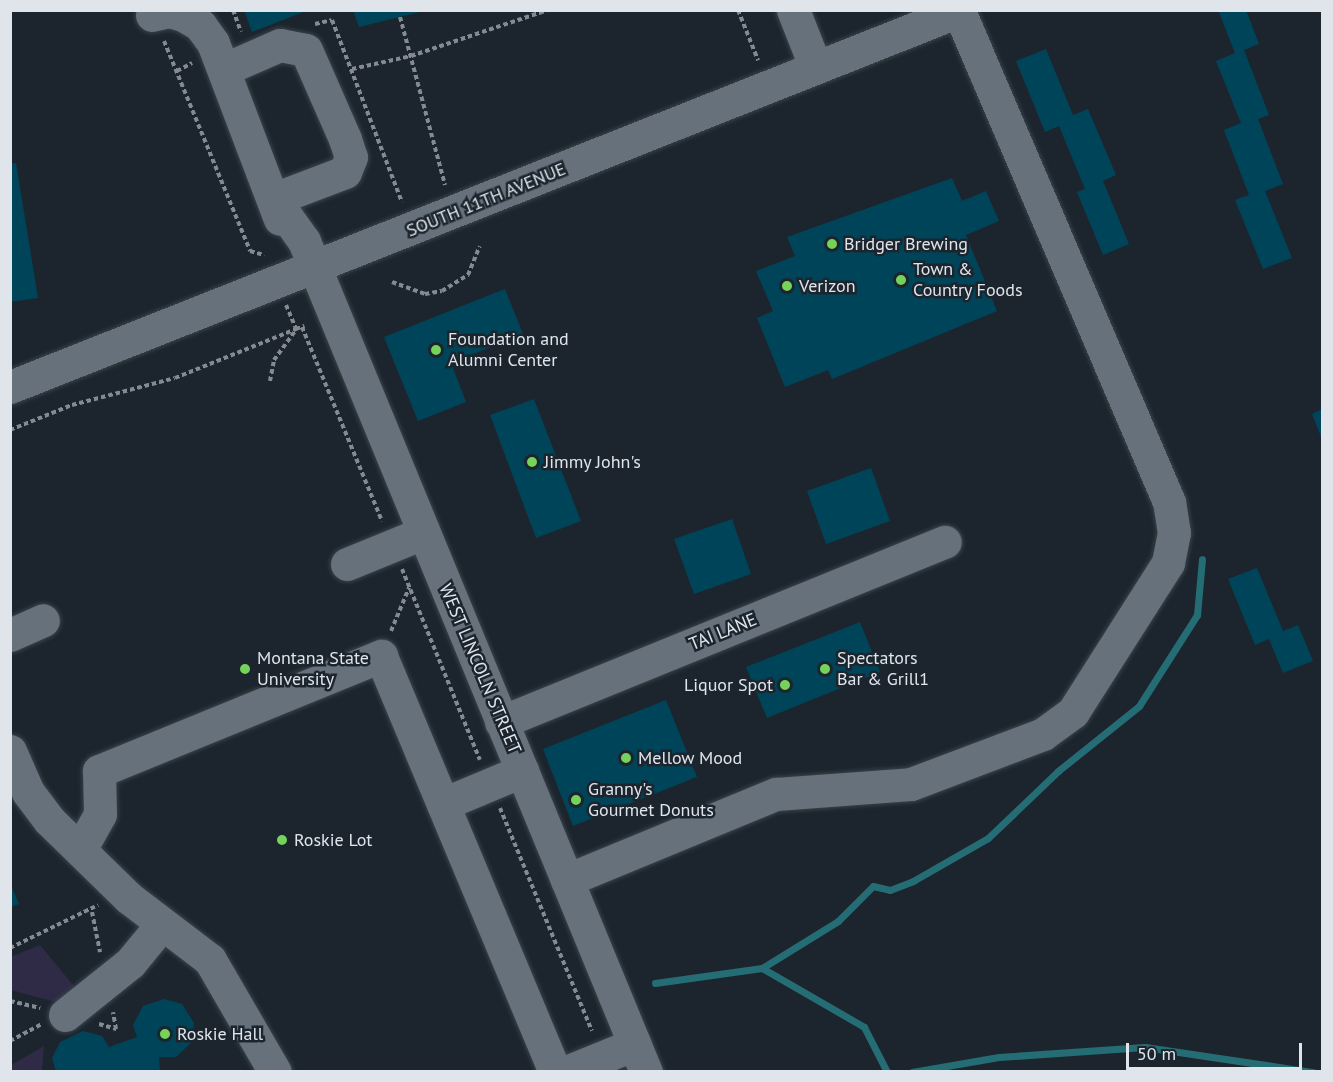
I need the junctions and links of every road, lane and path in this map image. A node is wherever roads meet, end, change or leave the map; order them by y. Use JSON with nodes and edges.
{"nodes":[{"id":1,"x":233,"y":10,"type":"edge"},
{"id":2,"x":548,"y":10,"type":"edge"},
{"id":3,"x":738,"y":10,"type":"edge"},
{"id":4,"x":793,"y":10,"type":"edge"},
{"id":5,"x":960,"y":11,"type":"edge"},
{"id":6,"x":158,"y":14,"type":"edge"},
{"id":7,"x":400,"y":17,"type":"dead end"},
{"id":8,"x":332,"y":20,"type":"dead end"},
{"id":9,"x":245,"y":41,"type":"dead end"},
{"id":10,"x":411,"y":56,"type":"junction"},
{"id":11,"x":759,"y":61,"type":"dead end"},
{"id":12,"x":816,"y":68,"type":"junction"},
{"id":13,"x":225,"y":69,"type":"junction"},
{"id":14,"x":352,"y":69,"type":"junction"},
{"id":15,"x":446,"y":188,"type":"dead end"},
{"id":16,"x":274,"y":199,"type":"junction"},
{"id":17,"x":402,"y":202,"type":"dead end"},
{"id":18,"x":480,"y":246,"type":"dead end"},
{"id":19,"x":266,"y":256,"type":"dead end"},
{"id":20,"x":304,"y":272,"type":"junction"},
{"id":21,"x":392,"y":282,"type":"dead end"},
{"id":22,"x":302,"y":327,"type":"dead end"},
{"id":23,"x":270,"y":381,"type":"dead end"},
{"id":24,"x":10,"y":387,"type":"edge"},
{"id":25,"x":10,"y":430,"type":"edge"},
{"id":26,"x":423,"y":533,"type":"junction"},
{"id":27,"x":945,"y":542,"type":"dead end"},
{"id":28,"x":393,"y":546,"type":"junction"},
{"id":29,"x":347,"y":564,"type":"dead end"},
{"id":30,"x":409,"y":587,"type":"junction"},
{"id":31,"x":43,"y":620,"type":"dead end"},
{"id":32,"x":10,"y":635,"type":"edge"},
{"id":33,"x":381,"y":656,"type":"junction"},
{"id":34,"x":501,"y":722,"type":"junction"},
{"id":35,"x":10,"y":751,"type":"edge"},
{"id":36,"x":522,"y":771,"type":"junction"},
{"id":37,"x":490,"y":784,"type":"junction"},
{"id":38,"x":443,"y":804,"type":"junction"},
{"id":39,"x":80,"y":850,"type":"junction"},
{"id":40,"x":567,"y":880,"type":"junction"},
{"id":41,"x":116,"y":884,"type":"junction"},
{"id":42,"x":162,"y":924,"type":"junction"},
{"id":43,"x":10,"y":948,"type":"edge"},
{"id":44,"x":10,"y":1008,"type":"edge"},
{"id":45,"x":59,"y":1017,"type":"joint"},
{"id":46,"x":10,"y":1039,"type":"edge"},
{"id":47,"x":602,"y":1057,"type":"junction"},
{"id":48,"x":641,"y":1058,"type":"edge"},
{"id":49,"x":275,"y":1071,"type":"edge"},
{"id":50,"x":555,"y":1071,"type":"edge"},
{"id":51,"x":566,"y":1071,"type":"edge"}],
"edges":[{"from":1,"to":9,"type":"path"},
{"from":2,"to":10,"type":"path"},
{"from":3,"to":11,"type":"path"},
{"from":4,"to":12,"type":"street"},
{"from":5,"to":12,"type":"street","name":"SOUTH 11TH AVENUE"},
{"from":5,"to":40,"type":"street"},
{"from":6,"to":13,"type":"street","name":"WEST LINCOLN STREET"},
{"from":6,"to":19,"type":"path"},
{"from":7,"to":10,"type":"path"},
{"from":8,"to":14,"type":"path"},
{"from":10,"to":14,"type":"path"},
{"from":10,"to":15,"type":"path"},
{"from":12,"to":20,"type":"street","name":"SOUTH 11TH AVENUE"},
{"from":13,"to":16,"type":"street","name":"WEST LINCOLN STREET"},
{"from":13,"to":16,"type":"street"},
{"from":14,"to":17,"type":"path"},
{"from":16,"to":20,"type":"street","name":"WEST LINCOLN STREET"},
{"from":18,"to":21,"type":"path"},
{"from":20,"to":24,"type":"street","name":"SOUTH 11TH AVENUE"},
{"from":20,"to":26,"type":"street","name":"WEST LINCOLN STREET"},
{"from":22,"to":28,"type":"path"},
{"from":23,"to":25,"type":"path"},
{"from":26,"to":28,"type":"street"},
{"from":26,"to":34,"type":"street","name":"WEST LINCOLN STREET"},
{"from":27,"to":34,"type":"street","name":"TAI LANE"},
{"from":28,"to":29,"type":"street"},
{"from":28,"to":30,"type":"path"},
{"from":30,"to":33,"type":"path"},
{"from":30,"to":37,"type":"path"},
{"from":31,"to":32,"type":"street"},
{"from":33,"to":38,"type":"street"},
{"from":33,"to":39,"type":"street"},
{"from":34,"to":36,"type":"street","name":"WEST LINCOLN STREET"},
{"from":35,"to":39,"type":"street"},
{"from":36,"to":37,"type":"street"},
{"from":36,"to":40,"type":"street","name":"WEST LINCOLN STREET"},
{"from":37,"to":38,"type":"street"},
{"from":37,"to":47,"type":"path"},
{"from":38,"to":50,"type":"street"},
{"from":39,"to":41,"type":"street"},
{"from":40,"to":48,"type":"street","name":"WEST LINCOLN STREET"},
{"from":41,"to":42,"type":"street"},
{"from":41,"to":43,"type":"path"},
{"from":42,"to":45,"type":"street"},
{"from":42,"to":49,"type":"street"},
{"from":44,"to":46,"type":"path"},
{"from":45,"to":46,"type":"path"},
{"from":47,"to":48,"type":"street"},
{"from":47,"to":51,"type":"street"}]}
